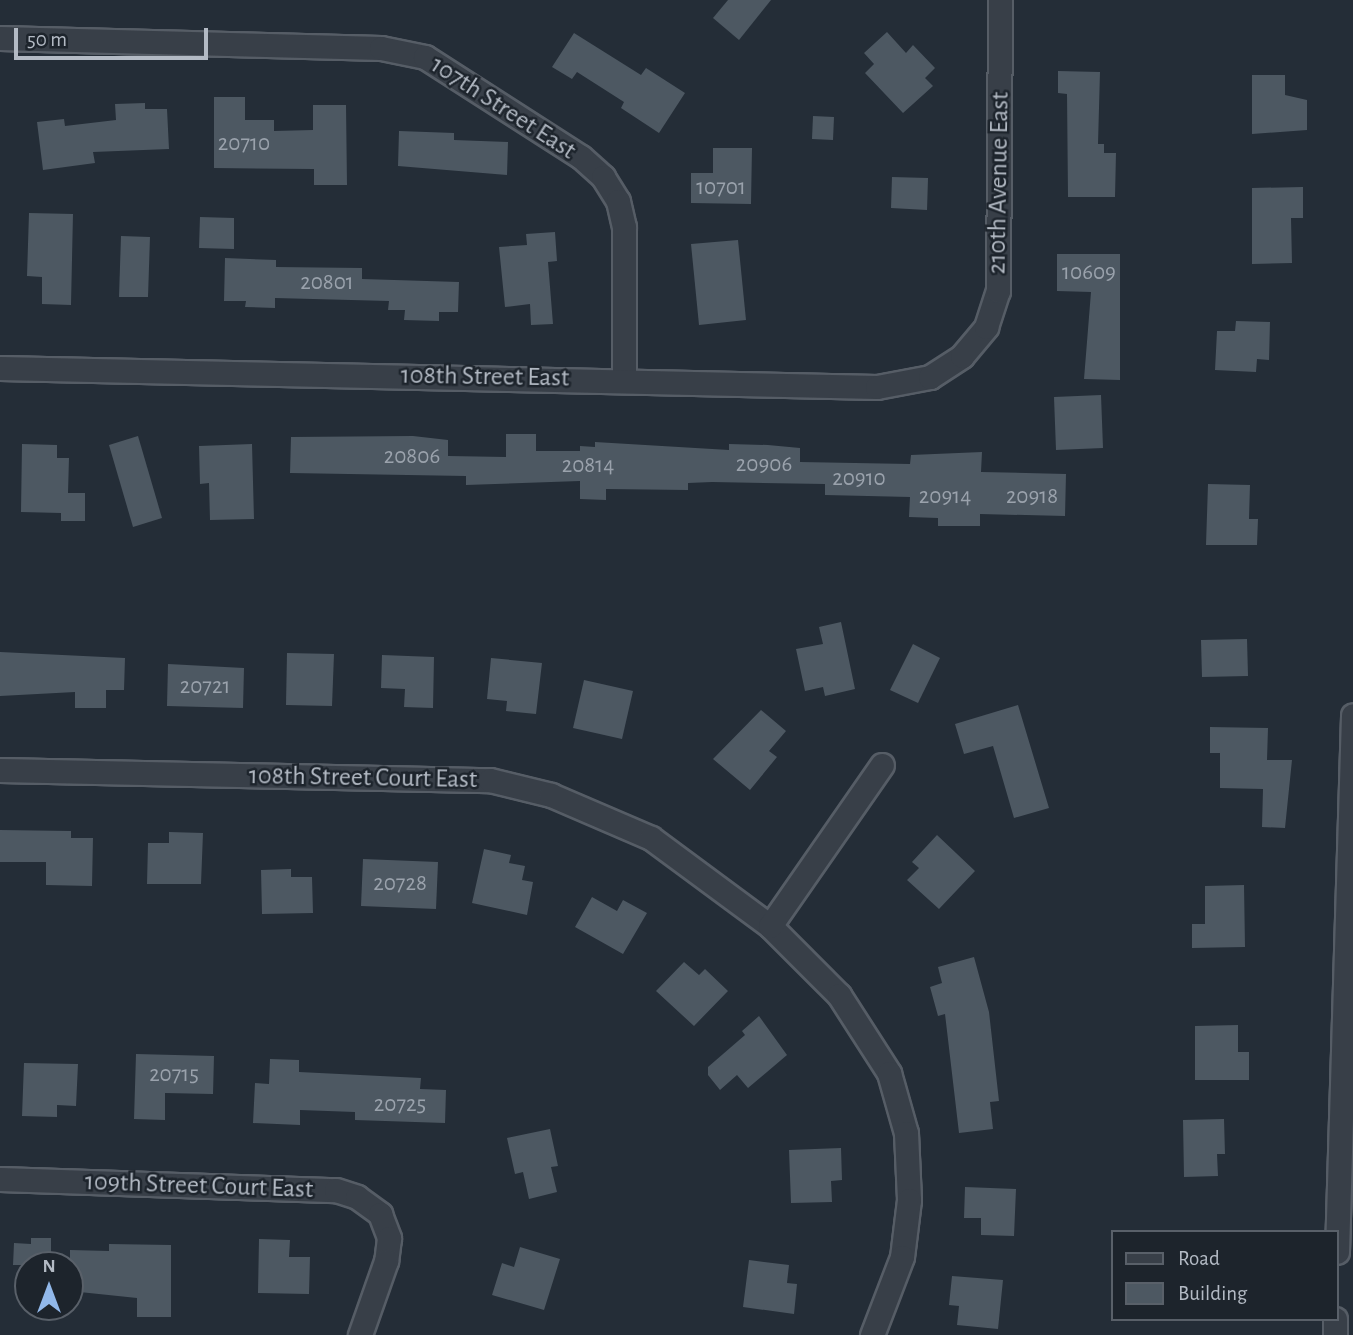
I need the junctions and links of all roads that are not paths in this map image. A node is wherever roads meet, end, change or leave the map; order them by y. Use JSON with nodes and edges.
{"nodes":[{"id":1,"x":1000,"y":0,"type":"edge"},
{"id":2,"x":0,"y":38,"type":"edge"},
{"id":3,"x":962,"y":356,"type":"joint"},
{"id":4,"x":0,"y":368,"type":"edge"},
{"id":5,"x":624,"y":379,"type":"junction"},
{"id":6,"x":1353,"y":715,"type":"edge"},
{"id":7,"x":882,"y":765,"type":"dead end"},
{"id":8,"x":0,"y":770,"type":"edge"},
{"id":9,"x":770,"y":926,"type":"junction"},
{"id":10,"x":0,"y":1179,"type":"edge"},
{"id":11,"x":1338,"y":1230,"type":"edge"},
{"id":12,"x":360,"y":1335,"type":"edge"},
{"id":13,"x":872,"y":1335,"type":"edge"}],
"edges":[{"from":1,"to":3,"type":"street","name":"210th Avenue East"},
{"from":2,"to":5,"type":"street","name":"107th Street East"},
{"from":3,"to":5,"type":"street","name":"108th Street East"},
{"from":4,"to":5,"type":"street","name":"108th Street East"},
{"from":6,"to":11,"type":"street"},
{"from":7,"to":9,"type":"street"},
{"from":8,"to":9,"type":"street","name":"108th Street Court East"},
{"from":9,"to":13,"type":"street","name":"108th Street Court East"},
{"from":10,"to":12,"type":"street","name":"109th Street Court East"}]}
